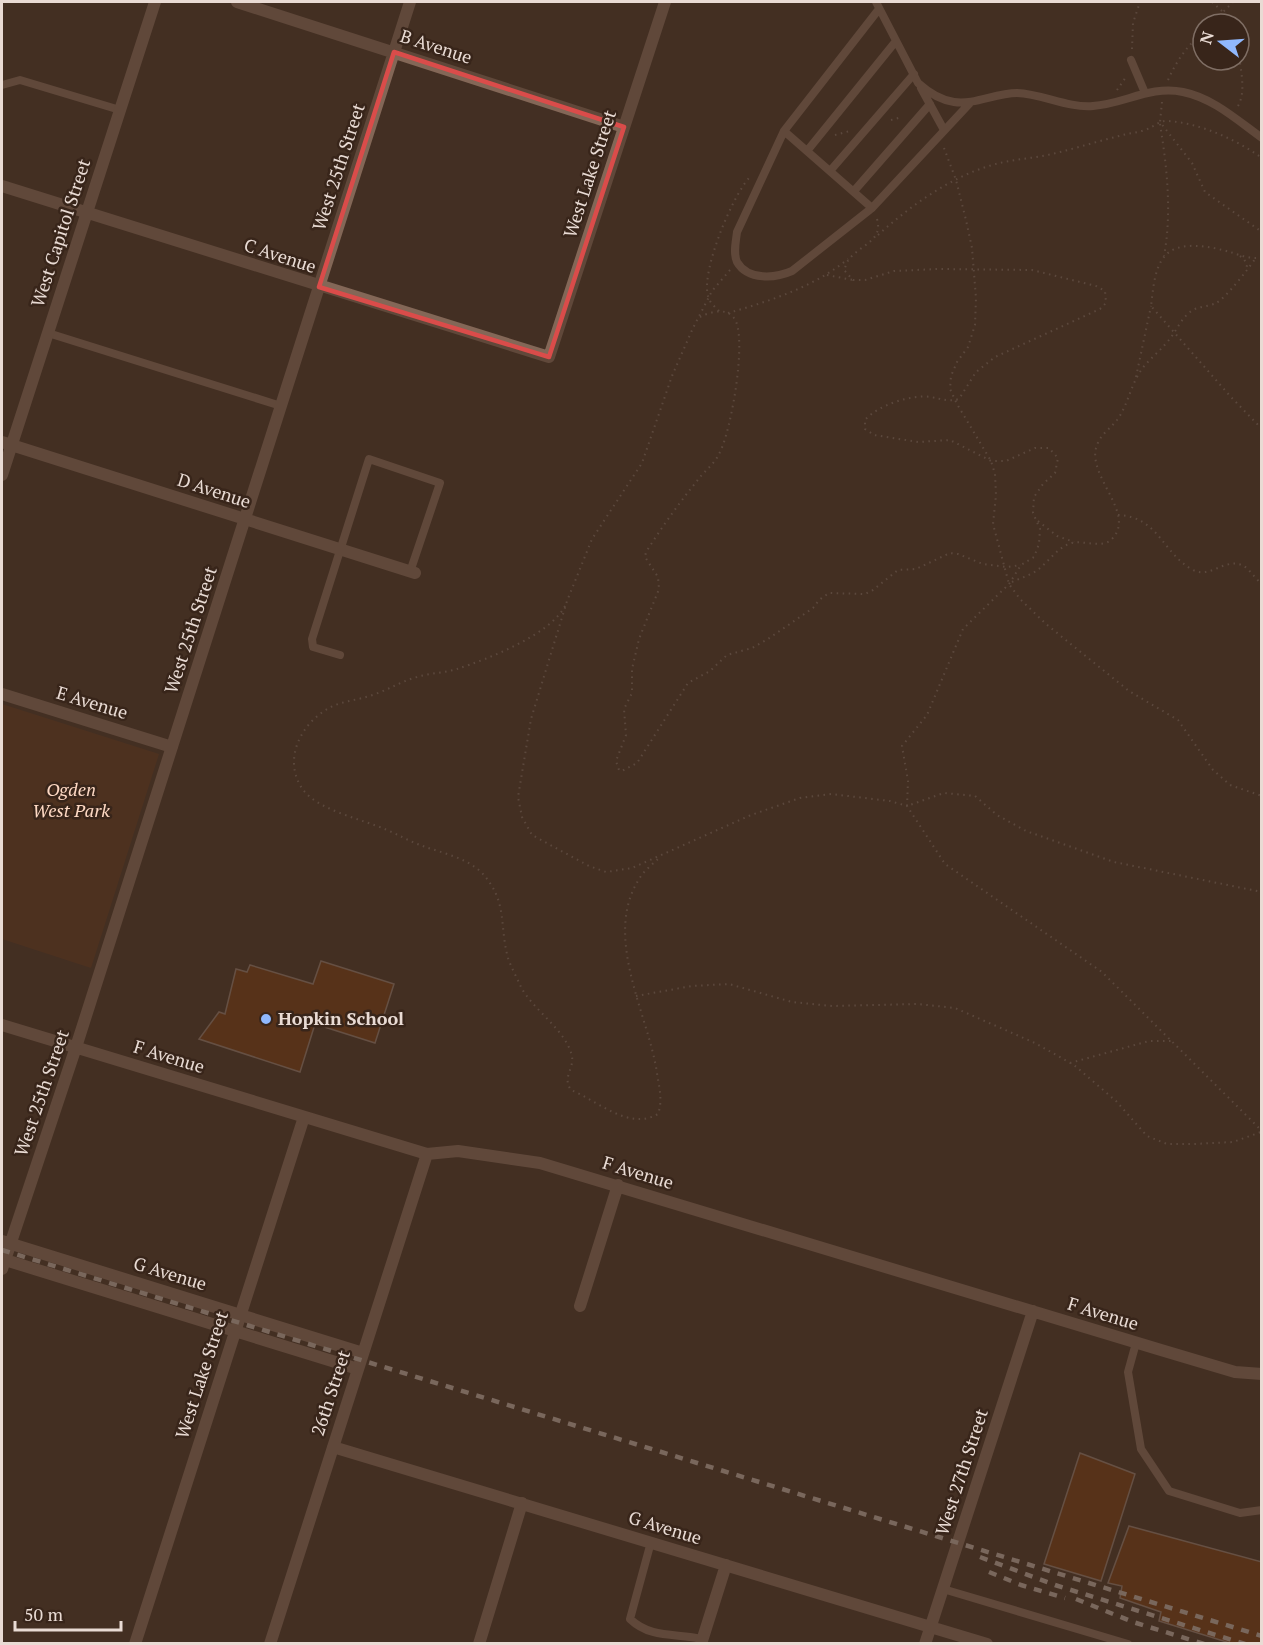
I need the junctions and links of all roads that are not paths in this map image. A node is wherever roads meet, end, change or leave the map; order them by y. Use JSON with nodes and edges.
{"nodes":[{"id":1,"x":155,"y":2,"type":"edge"},
{"id":2,"x":237,"y":2,"type":"edge"},
{"id":3,"x":410,"y":2,"type":"edge"},
{"id":4,"x":665,"y":2,"type":"edge"},
{"id":5,"x":878,"y":5,"type":"edge"},
{"id":6,"x":896,"y":41,"type":"junction"},
{"id":7,"x":394,"y":52,"type":"junction"},
{"id":8,"x":1131,"y":60,"type":"road end"},
{"id":9,"x":914,"y":74,"type":"junction"},
{"id":10,"x":918,"y":82,"type":"junction"},
{"id":11,"x":2,"y":85,"type":"edge"},
{"id":12,"x":1145,"y":93,"type":"junction"},
{"id":13,"x":970,"y":103,"type":"junction"},
{"id":14,"x":930,"y":104,"type":"junction"},
{"id":15,"x":120,"y":110,"type":"junction"},
{"id":16,"x":624,"y":127,"type":"junction"},
{"id":17,"x":784,"y":130,"type":"junction"},
{"id":18,"x":944,"y":130,"type":"junction"},
{"id":19,"x":1262,"y":138,"type":"edge"},
{"id":20,"x":807,"y":151,"type":"junction"},
{"id":21,"x":830,"y":171,"type":"junction"},
{"id":22,"x":2,"y":186,"type":"edge"},
{"id":23,"x":854,"y":191,"type":"junction"},
{"id":24,"x":872,"y":208,"type":"junction"},
{"id":25,"x":86,"y":213,"type":"junction"},
{"id":26,"x":319,"y":287,"type":"junction"},
{"id":27,"x":48,"y":333,"type":"junction"},
{"id":28,"x":549,"y":357,"type":"joint"},
{"id":29,"x":281,"y":406,"type":"junction"},
{"id":30,"x":6,"y":444,"type":"edge"},
{"id":31,"x":2,"y":475,"type":"edge"},
{"id":32,"x":245,"y":519,"type":"junction"},
{"id":33,"x":340,"y":550,"type":"junction"},
{"id":34,"x":413,"y":573,"type":"joint"},
{"id":35,"x":340,"y":655,"type":"dead end"},
{"id":36,"x":2,"y":694,"type":"edge"},
{"id":37,"x":172,"y":747,"type":"junction"},
{"id":38,"x":2,"y":1024,"type":"edge"},
{"id":39,"x":76,"y":1047,"type":"junction"},
{"id":40,"x":304,"y":1117,"type":"junction"},
{"id":41,"x":426,"y":1154,"type":"junction"},
{"id":42,"x":618,"y":1185,"type":"junction"},
{"id":43,"x":6,"y":1242,"type":"edge"},
{"id":44,"x":2,"y":1263,"type":"edge"},
{"id":45,"x":580,"y":1306,"type":"dead end"},
{"id":46,"x":1033,"y":1311,"type":"junction"},
{"id":47,"x":241,"y":1314,"type":"junction"},
{"id":48,"x":236,"y":1330,"type":"junction"},
{"id":49,"x":1136,"y":1343,"type":"junction"},
{"id":50,"x":363,"y":1353,"type":"junction"},
{"id":51,"x":358,"y":1369,"type":"junction"},
{"id":52,"x":1262,"y":1374,"type":"edge"},
{"id":53,"x":333,"y":1447,"type":"junction"},
{"id":54,"x":522,"y":1503,"type":"junction"},
{"id":55,"x":1262,"y":1510,"type":"edge"},
{"id":56,"x":651,"y":1542,"type":"junction"},
{"id":57,"x":726,"y":1565,"type":"junction"},
{"id":58,"x":943,"y":1589,"type":"junction"},
{"id":59,"x":930,"y":1626,"type":"junction"},
{"id":60,"x":702,"y":1641,"type":"edge"},
{"id":61,"x":135,"y":1644,"type":"edge"},
{"id":62,"x":270,"y":1644,"type":"edge"},
{"id":63,"x":479,"y":1644,"type":"edge"},
{"id":64,"x":925,"y":1644,"type":"edge"},
{"id":65,"x":987,"y":1644,"type":"edge"},
{"id":66,"x":1128,"y":1644,"type":"edge"}],
"edges":[{"from":1,"to":15,"type":"street","name":"West Capitol Street"},
{"from":2,"to":7,"type":"street","name":"B Avenue"},
{"from":3,"to":7,"type":"street","name":"West 25th Street"},
{"from":4,"to":16,"type":"street","name":"West Lake Street"},
{"from":5,"to":6,"type":"lane"},
{"from":5,"to":17,"type":"lane"},
{"from":6,"to":9,"type":"lane"},
{"from":6,"to":20,"type":"lane"},
{"from":7,"to":16,"type":"street","name":"B Avenue"},
{"from":7,"to":26,"type":"street","name":"West 25th Street"},
{"from":8,"to":12,"type":"lane"},
{"from":9,"to":10,"type":"lane"},
{"from":9,"to":21,"type":"lane"},
{"from":10,"to":13,"type":"lane"},
{"from":10,"to":14,"type":"lane"},
{"from":11,"to":15,"type":"lane"},
{"from":12,"to":13,"type":"lane"},
{"from":12,"to":19,"type":"lane"},
{"from":13,"to":18,"type":"lane"},
{"from":14,"to":18,"type":"lane"},
{"from":14,"to":23,"type":"lane"},
{"from":15,"to":25,"type":"street","name":"West Capitol Street"},
{"from":16,"to":28,"type":"street","name":"West Lake Street"},
{"from":17,"to":20,"type":"lane"},
{"from":17,"to":24,"type":"lane"},
{"from":18,"to":24,"type":"lane"},
{"from":20,"to":21,"type":"lane"},
{"from":21,"to":23,"type":"lane"},
{"from":22,"to":25,"type":"street","name":"C Avenue"},
{"from":23,"to":24,"type":"lane"},
{"from":25,"to":26,"type":"street","name":"C Avenue"},
{"from":25,"to":27,"type":"street","name":"West Capitol Street"},
{"from":26,"to":28,"type":"street","name":"C Avenue"},
{"from":26,"to":29,"type":"street","name":"West 25th Street"},
{"from":27,"to":29,"type":"lane"},
{"from":27,"to":30,"type":"street","name":"West Capitol Street"},
{"from":29,"to":32,"type":"street","name":"West 25th Street"},
{"from":30,"to":31,"type":"street","name":"West Capitol Street"},
{"from":30,"to":32,"type":"street","name":"D Avenue"},
{"from":32,"to":33,"type":"street","name":"D Avenue"},
{"from":32,"to":37,"type":"street","name":"West 25th Street"},
{"from":33,"to":34,"type":"street","name":"D Avenue"},
{"from":33,"to":34,"type":"lane"},
{"from":33,"to":35,"type":"lane"},
{"from":36,"to":37,"type":"street","name":"E Avenue"},
{"from":37,"to":39,"type":"street","name":"West 25th Street"},
{"from":38,"to":39,"type":"street","name":"F Avenue"},
{"from":39,"to":40,"type":"street","name":"F Avenue"},
{"from":39,"to":43,"type":"street","name":"West 25th Street"},
{"from":40,"to":41,"type":"street","name":"F Avenue"},
{"from":40,"to":47,"type":"street","name":"West Lake Street"},
{"from":41,"to":42,"type":"street","name":"F Avenue"},
{"from":41,"to":50,"type":"street","name":"26th Street"},
{"from":42,"to":45,"type":"street"},
{"from":42,"to":46,"type":"street","name":"F Avenue"},
{"from":43,"to":44,"type":"street","name":"West 25th Street"},
{"from":43,"to":47,"type":"street","name":"G Avenue"},
{"from":44,"to":48,"type":"street","name":"G Avenue"},
{"from":46,"to":49,"type":"street","name":"F Avenue"},
{"from":46,"to":58,"type":"street","name":"West 27th Street"},
{"from":47,"to":48,"type":"street","name":"West Lake Street"},
{"from":47,"to":50,"type":"street","name":"G Avenue"},
{"from":48,"to":51,"type":"street","name":"G Avenue"},
{"from":48,"to":61,"type":"street","name":"West Lake Street"},
{"from":49,"to":52,"type":"street","name":"F Avenue"},
{"from":49,"to":55,"type":"lane"},
{"from":50,"to":51,"type":"street","name":"26th Street"},
{"from":51,"to":53,"type":"street","name":"26th Street"},
{"from":53,"to":54,"type":"street","name":"G Avenue"},
{"from":53,"to":62,"type":"street","name":"26th Street"},
{"from":54,"to":56,"type":"street","name":"G Avenue"},
{"from":54,"to":63,"type":"street"},
{"from":56,"to":57,"type":"street","name":"G Avenue"},
{"from":56,"to":60,"type":"lane"},
{"from":57,"to":59,"type":"street","name":"G Avenue"},
{"from":57,"to":60,"type":"street"},
{"from":58,"to":59,"type":"street","name":"West 27th Street"},
{"from":58,"to":66,"type":"lane"},
{"from":59,"to":64,"type":"street","name":"West 27th Street"},
{"from":59,"to":65,"type":"street","name":"G Avenue"}]}
